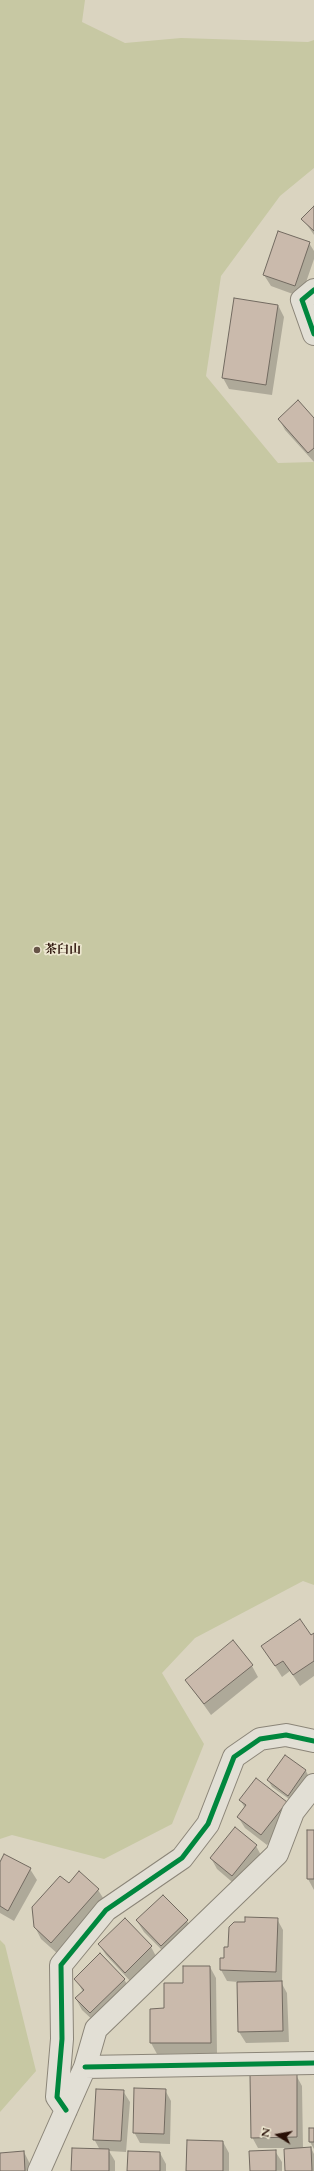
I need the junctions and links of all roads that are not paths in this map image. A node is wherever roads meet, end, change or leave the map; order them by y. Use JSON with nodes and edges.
{"nodes":[{"id":1,"x":314,"y":290,"type":"edge"},
{"id":2,"x":314,"y":334,"type":"edge"},
{"id":3,"x":314,"y":1741,"type":"edge"},
{"id":4,"x":314,"y":1785,"type":"edge"},
{"id":5,"x":314,"y":2063,"type":"edge"},
{"id":6,"x":85,"y":2067,"type":"junction"},
{"id":7,"x":66,"y":2110,"type":"junction"},
{"id":8,"x":39,"y":2171,"type":"edge"}],
"edges":[{"from":1,"to":2,"type":"street"},
{"from":3,"to":7,"type":"street"},
{"from":4,"to":6,"type":"street"},
{"from":5,"to":6,"type":"street"},
{"from":6,"to":7,"type":"street"},
{"from":7,"to":8,"type":"street"}]}
